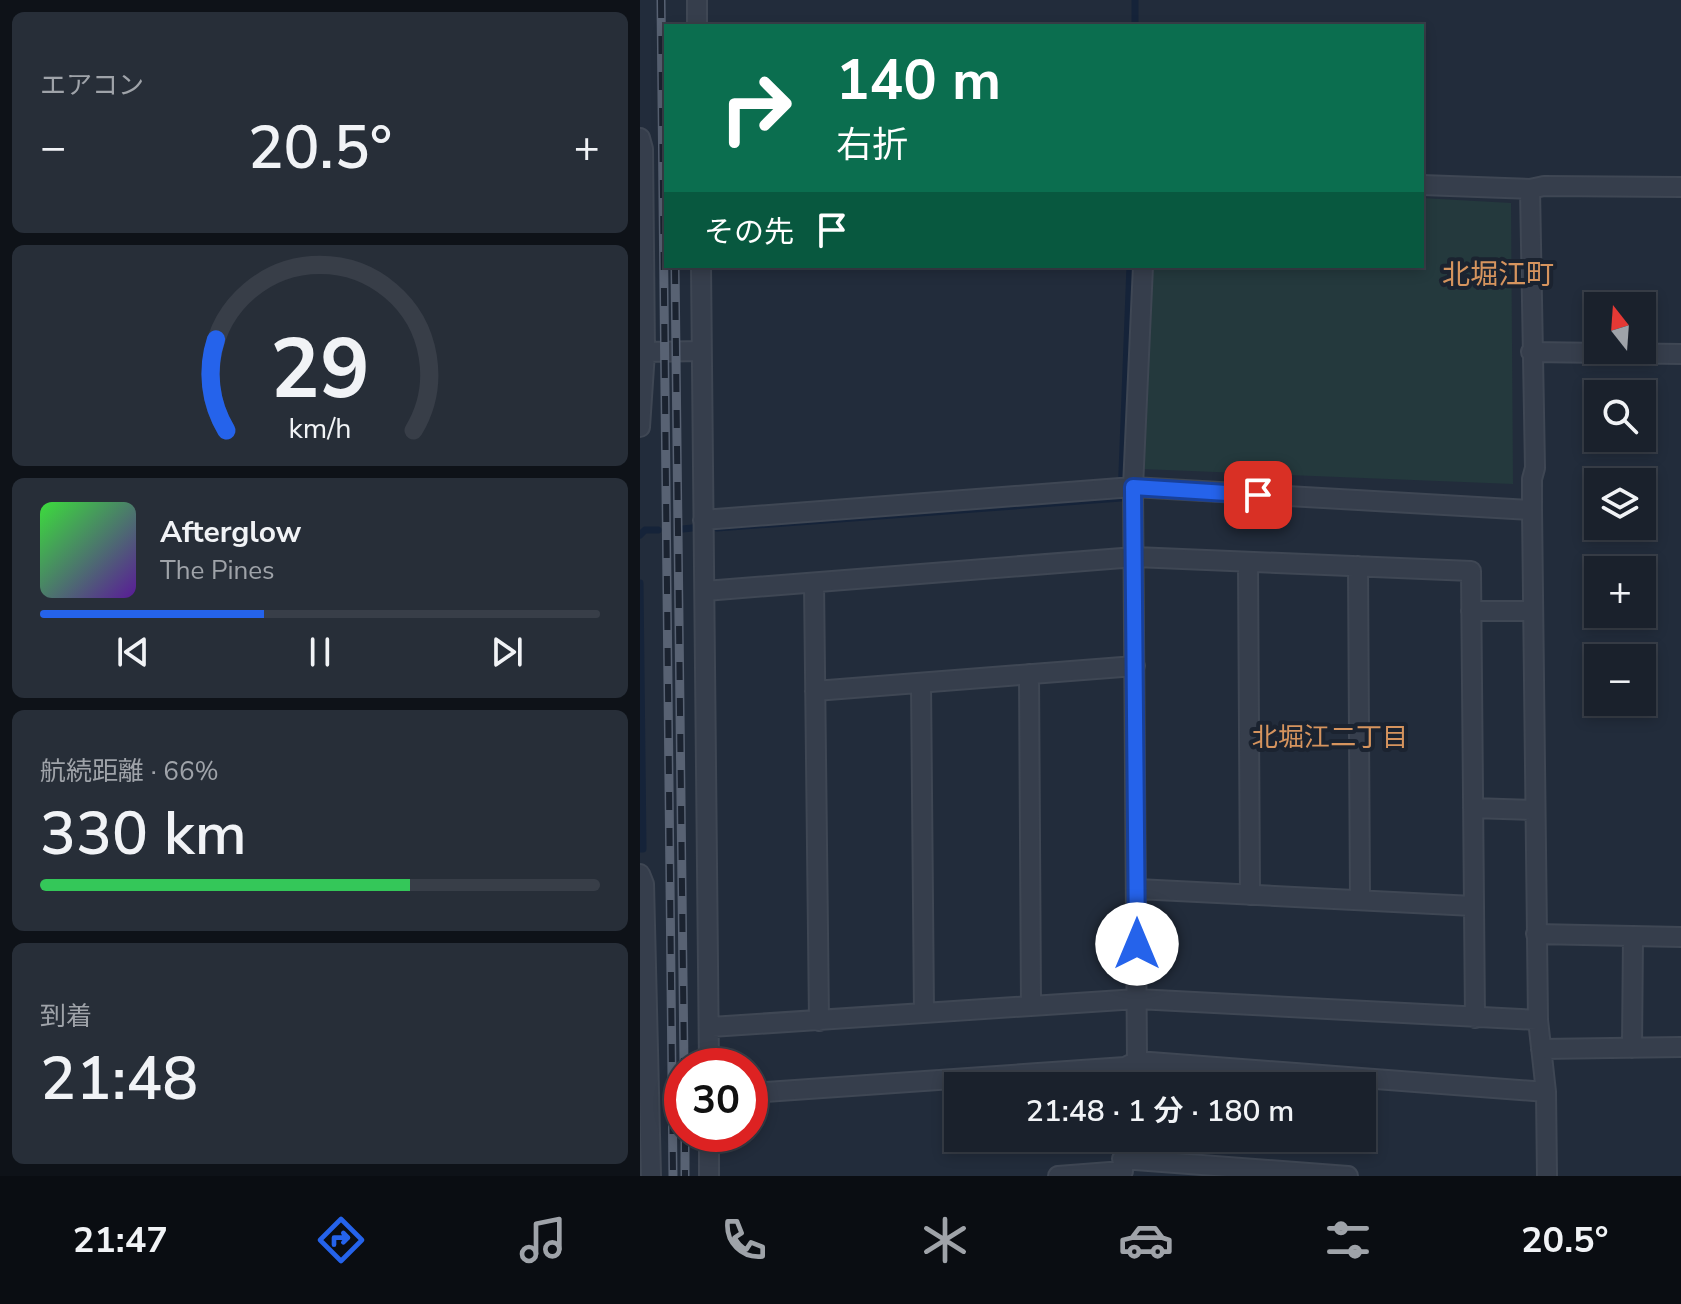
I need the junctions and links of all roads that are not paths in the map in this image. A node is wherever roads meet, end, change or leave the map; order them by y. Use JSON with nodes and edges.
{"nodes":[{"id":1,"x":697,"y":0,"type":"edge"},
{"id":2,"x":697,"y":24,"type":"edge"},
{"id":3,"x":640,"y":138,"type":"edge"},
{"id":4,"x":1424,"y":185,"type":"edge"},
{"id":5,"x":1681,"y":187,"type":"edge"},
{"id":6,"x":1530,"y":189,"type":"junction"},
{"id":7,"x":642,"y":226,"type":"edge"},
{"id":8,"x":701,"y":268,"type":"edge"},
{"id":9,"x":1143,"y":268,"type":"edge"},
{"id":10,"x":643,"y":350,"type":"edge"},
{"id":11,"x":701,"y":351,"type":"junction"},
{"id":12,"x":1531,"y":352,"type":"junction"},
{"id":13,"x":1681,"y":354,"type":"edge"},
{"id":14,"x":640,"y":427,"type":"edge"},
{"id":15,"x":1125,"y":489,"type":"junction"},
{"id":16,"x":1532,"y":510,"type":"junction"},
{"id":17,"x":703,"y":520,"type":"junction"},
{"id":18,"x":1135,"y":557,"type":"junction"},
{"id":19,"x":1248,"y":563,"type":"junction"},
{"id":20,"x":1358,"y":566,"type":"junction"},
{"id":21,"x":814,"y":583,"type":"junction"},
{"id":22,"x":705,"y":591,"type":"junction"},
{"id":23,"x":1471,"y":611,"type":"junction"},
{"id":24,"x":1533,"y":611,"type":"junction"},
{"id":25,"x":1135,"y":666,"type":"junction"},
{"id":26,"x":1029,"y":674,"type":"junction"},
{"id":27,"x":921,"y":683,"type":"junction"},
{"id":28,"x":815,"y":691,"type":"junction"},
{"id":29,"x":1473,"y":808,"type":"junction"},
{"id":30,"x":1534,"y":810,"type":"junction"},
{"id":31,"x":640,"y":874,"type":"edge"},
{"id":32,"x":1137,"y":889,"type":"junction"},
{"id":33,"x":1250,"y":895,"type":"junction"},
{"id":34,"x":1360,"y":900,"type":"junction"},
{"id":35,"x":1473,"y":906,"type":"junction"},
{"id":36,"x":1536,"y":934,"type":"junction"},
{"id":37,"x":1633,"y":936,"type":"junction"},
{"id":38,"x":1681,"y":937,"type":"edge"},
{"id":39,"x":1137,"y":999,"type":"junction"},
{"id":40,"x":1031,"y":1006,"type":"junction"},
{"id":41,"x":924,"y":1013,"type":"junction"},
{"id":42,"x":1475,"y":1018,"type":"junction"},
{"id":43,"x":1538,"y":1020,"type":"junction"},
{"id":44,"x":819,"y":1021,"type":"junction"},
{"id":45,"x":711,"y":1027,"type":"junction"},
{"id":46,"x":1681,"y":1047,"type":"edge"},
{"id":47,"x":710,"y":1048,"type":"edge"},
{"id":48,"x":1632,"y":1048,"type":"junction"},
{"id":49,"x":1541,"y":1049,"type":"junction"},
{"id":50,"x":1129,"y":1072,"type":"edge"},
{"id":51,"x":944,"y":1082,"type":"edge"},
{"id":52,"x":1376,"y":1084,"type":"edge"},
{"id":53,"x":768,"y":1092,"type":"edge"},
{"id":54,"x":1546,"y":1092,"type":"junction"},
{"id":55,"x":709,"y":1152,"type":"edge"},
{"id":56,"x":1123,"y":1169,"type":"edge"},
{"id":57,"x":1226,"y":1172,"type":"edge"},
{"id":58,"x":1328,"y":1175,"type":"edge"},
{"id":59,"x":651,"y":1176,"type":"edge"},
{"id":60,"x":709,"y":1176,"type":"edge"},
{"id":61,"x":1058,"y":1176,"type":"edge"},
{"id":62,"x":1348,"y":1176,"type":"edge"},
{"id":63,"x":1547,"y":1176,"type":"edge"}],
"edges":[{"from":1,"to":2,"type":"street"},
{"from":3,"to":7,"type":"street"},
{"from":4,"to":6,"type":"street"},
{"from":5,"to":6,"type":"street"},
{"from":6,"to":12,"type":"street"},
{"from":7,"to":10,"type":"street"},
{"from":8,"to":11,"type":"street"},
{"from":9,"to":15,"type":"street"},
{"from":10,"to":11,"type":"street"},
{"from":10,"to":14,"type":"street"},
{"from":11,"to":17,"type":"street"},
{"from":12,"to":13,"type":"street"},
{"from":12,"to":16,"type":"street"},
{"from":15,"to":16,"type":"street"},
{"from":15,"to":17,"type":"street"},
{"from":15,"to":18,"type":"street"},
{"from":16,"to":24,"type":"street"},
{"from":17,"to":22,"type":"street"},
{"from":18,"to":19,"type":"street"},
{"from":18,"to":21,"type":"street"},
{"from":18,"to":25,"type":"street"},
{"from":19,"to":20,"type":"street"},
{"from":19,"to":33,"type":"street"},
{"from":20,"to":23,"type":"street"},
{"from":20,"to":34,"type":"street"},
{"from":21,"to":22,"type":"street"},
{"from":21,"to":28,"type":"street"},
{"from":22,"to":45,"type":"street"},
{"from":23,"to":24,"type":"street"},
{"from":23,"to":29,"type":"street"},
{"from":24,"to":30,"type":"street"},
{"from":25,"to":26,"type":"street"},
{"from":25,"to":32,"type":"street"},
{"from":26,"to":27,"type":"street"},
{"from":26,"to":40,"type":"street"},
{"from":27,"to":28,"type":"street"},
{"from":27,"to":41,"type":"street"},
{"from":28,"to":44,"type":"street"},
{"from":29,"to":30,"type":"street"},
{"from":29,"to":35,"type":"street"},
{"from":30,"to":36,"type":"street"},
{"from":31,"to":59,"type":"street"},
{"from":32,"to":33,"type":"street"},
{"from":32,"to":39,"type":"street"},
{"from":33,"to":34,"type":"street"},
{"from":34,"to":35,"type":"street"},
{"from":35,"to":42,"type":"street"},
{"from":36,"to":37,"type":"street"},
{"from":36,"to":43,"type":"street"},
{"from":37,"to":38,"type":"street"},
{"from":37,"to":48,"type":"street"},
{"from":39,"to":40,"type":"street"},
{"from":39,"to":42,"type":"street"},
{"from":39,"to":50,"type":"street"},
{"from":40,"to":41,"type":"street"},
{"from":41,"to":44,"type":"street"},
{"from":42,"to":43,"type":"street"},
{"from":43,"to":49,"type":"street"},
{"from":44,"to":45,"type":"street"},
{"from":45,"to":47,"type":"street"},
{"from":46,"to":48,"type":"street"},
{"from":48,"to":49,"type":"street"},
{"from":49,"to":54,"type":"street"},
{"from":51,"to":53,"type":"street"},
{"from":52,"to":54,"type":"street"},
{"from":54,"to":63,"type":"street"},
{"from":55,"to":60,"type":"street"},
{"from":56,"to":57,"type":"street"},
{"from":56,"to":61,"type":"street"},
{"from":57,"to":58,"type":"street"},
{"from":58,"to":62,"type":"street"}]}
